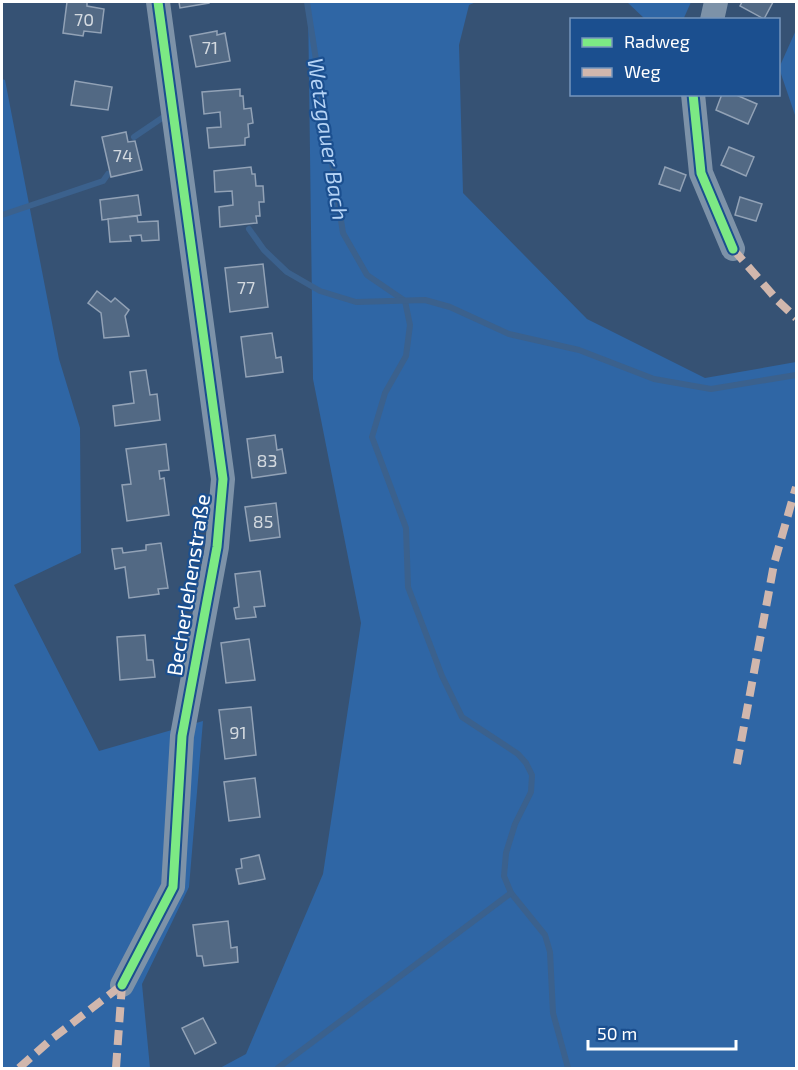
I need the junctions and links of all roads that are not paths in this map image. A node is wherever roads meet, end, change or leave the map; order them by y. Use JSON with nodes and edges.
{"nodes":[{"id":1,"x":158,"y":2,"type":"edge"},
{"id":2,"x":716,"y":2,"type":"edge"},
{"id":3,"x":712,"y":18,"type":"edge"},
{"id":4,"x":693,"y":96,"type":"edge"},
{"id":5,"x":733,"y":249,"type":"dead end"},
{"id":6,"x":122,"y":985,"type":"dead end"}],
"edges":[{"from":1,"to":6,"type":"street","name":"Becherlehenstraße"},
{"from":2,"to":3,"type":"street"},
{"from":4,"to":5,"type":"street"}]}
